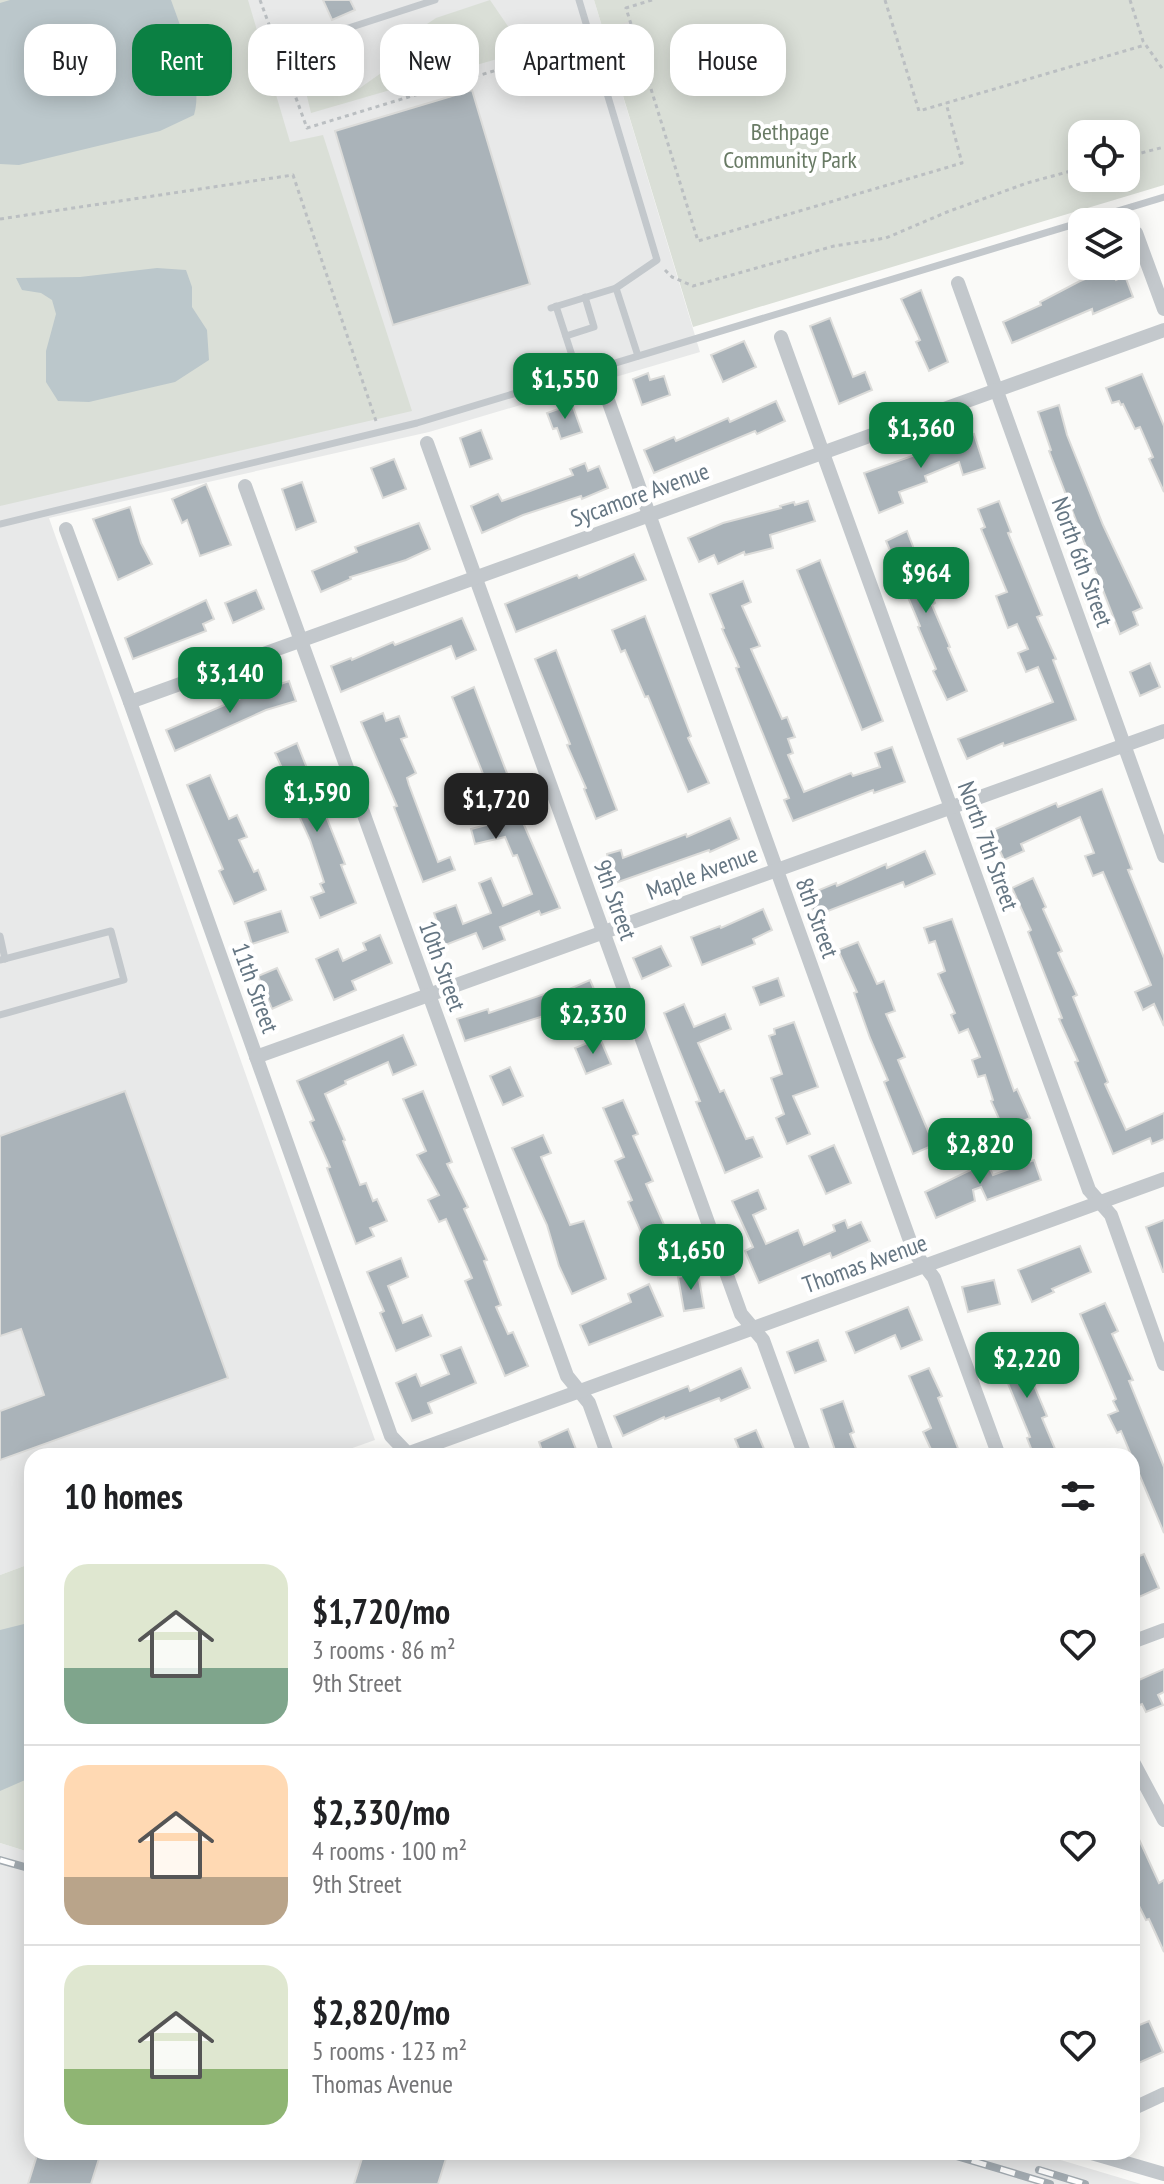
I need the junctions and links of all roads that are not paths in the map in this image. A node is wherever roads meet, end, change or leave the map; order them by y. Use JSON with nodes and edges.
{"nodes":[{"id":1,"x":435,"y":0,"type":"edge"},
{"id":2,"x":579,"y":0,"type":"edge"},
{"id":3,"x":361,"y":24,"type":"edge"},
{"id":4,"x":1164,"y":197,"type":"edge"},
{"id":5,"x":1140,"y":244,"type":"edge"},
{"id":6,"x":958,"y":283,"type":"dead end"},
{"id":7,"x":616,"y":288,"type":"junction"},
{"id":8,"x":585,"y":297,"type":"junction"},
{"id":9,"x":1164,"y":309,"type":"edge"},
{"id":10,"x":1164,"y":330,"type":"edge"},
{"id":11,"x":566,"y":336,"type":"junction"},
{"id":12,"x":781,"y":337,"type":"dead end"},
{"id":13,"x":638,"y":356,"type":"junction"},
{"id":14,"x":578,"y":374,"type":"junction"},
{"id":15,"x":604,"y":389,"type":"dead end"},
{"id":16,"x":996,"y":390,"type":"junction"},
{"id":17,"x":427,"y":443,"type":"dead end"},
{"id":18,"x":823,"y":453,"type":"junction"},
{"id":19,"x":245,"y":486,"type":"dead end"},
{"id":20,"x":649,"y":515,"type":"junction"},
{"id":21,"x":0,"y":524,"type":"edge"},
{"id":22,"x":66,"y":529,"type":"dead end"},
{"id":23,"x":475,"y":578,"type":"junction"},
{"id":24,"x":301,"y":641,"type":"junction"},
{"id":25,"x":130,"y":702,"type":"junction"},
{"id":26,"x":1164,"y":731,"type":"edge"},
{"id":27,"x":1124,"y":745,"type":"junction"},
{"id":28,"x":950,"y":808,"type":"junction"},
{"id":29,"x":1164,"y":856,"type":"edge"},
{"id":30,"x":776,"y":870,"type":"junction"},
{"id":31,"x":603,"y":933,"type":"junction"},
{"id":32,"x":0,"y":936,"type":"edge"},
{"id":33,"x":3,"y":960,"type":"edge"},
{"id":34,"x":429,"y":996,"type":"junction"},
{"id":35,"x":0,"y":1015,"type":"edge"},
{"id":36,"x":256,"y":1057,"type":"junction"},
{"id":37,"x":1164,"y":1179,"type":"edge"},
{"id":38,"x":1099,"y":1201,"type":"junction"},
{"id":39,"x":926,"y":1266,"type":"junction"},
{"id":40,"x":752,"y":1328,"type":"junction"},
{"id":41,"x":1164,"y":1364,"type":"edge"},
{"id":42,"x":579,"y":1391,"type":"junction"},
{"id":43,"x":400,"y":1448,"type":"edge"},
{"id":44,"x":425,"y":1448,"type":"edge"},
{"id":45,"x":605,"y":1448,"type":"edge"},
{"id":46,"x":802,"y":1448,"type":"edge"},
{"id":47,"x":996,"y":1448,"type":"edge"},
{"id":48,"x":1164,"y":1630,"type":"edge"},
{"id":49,"x":1140,"y":1639,"type":"edge"},
{"id":50,"x":1140,"y":1775,"type":"edge"},
{"id":51,"x":1164,"y":1820,"type":"edge"},
{"id":52,"x":1164,"y":2094,"type":"edge"},
{"id":53,"x":1140,"y":2105,"type":"edge"},
{"id":54,"x":1116,"y":2160,"type":"edge"},
{"id":55,"x":1164,"y":2174,"type":"edge"}],
"edges":[{"from":1,"to":3,"type":"lane"},
{"from":2,"to":7,"type":"lane"},
{"from":4,"to":13,"type":"lane"},
{"from":5,"to":9,"type":"street"},
{"from":6,"to":16,"type":"street","name":"North 6th Street"},
{"from":7,"to":8,"type":"lane"},
{"from":7,"to":13,"type":"lane"},
{"from":8,"to":11,"type":"lane"},
{"from":8,"to":11,"type":"lane"},
{"from":10,"to":16,"type":"street","name":"Sycamore Avenue"},
{"from":11,"to":14,"type":"lane"},
{"from":12,"to":18,"type":"street","name":"North 7th Street"},
{"from":13,"to":14,"type":"lane"},
{"from":14,"to":21,"type":"lane"},
{"from":15,"to":20,"type":"street","name":"8th Street"},
{"from":16,"to":18,"type":"street","name":"Sycamore Avenue"},
{"from":16,"to":27,"type":"street","name":"North 6th Street"},
{"from":17,"to":23,"type":"street","name":"9th Street"},
{"from":18,"to":20,"type":"street","name":"Sycamore Avenue"},
{"from":18,"to":28,"type":"street","name":"North 7th Street"},
{"from":19,"to":24,"type":"street","name":"10th Street"},
{"from":20,"to":23,"type":"street","name":"Sycamore Avenue"},
{"from":20,"to":30,"type":"street","name":"8th Street"},
{"from":22,"to":25,"type":"street","name":"11th Street"},
{"from":23,"to":24,"type":"street","name":"Sycamore Avenue"},
{"from":23,"to":31,"type":"street","name":"9th Street"},
{"from":24,"to":25,"type":"street","name":"Sycamore Avenue"},
{"from":24,"to":34,"type":"street","name":"10th Street"},
{"from":25,"to":36,"type":"street","name":"11th Street"},
{"from":26,"to":27,"type":"street","name":"Maple Avenue"},
{"from":27,"to":28,"type":"street","name":"Maple Avenue"},
{"from":27,"to":29,"type":"street","name":"North 6th Street"},
{"from":28,"to":30,"type":"street","name":"Maple Avenue"},
{"from":28,"to":38,"type":"street","name":"North 7th Street"},
{"from":30,"to":31,"type":"street","name":"Maple Avenue"},
{"from":30,"to":39,"type":"street","name":"8th Street"},
{"from":31,"to":34,"type":"street","name":"Maple Avenue"},
{"from":31,"to":40,"type":"street","name":"9th Street"},
{"from":32,"to":33,"type":"lane"},
{"from":33,"to":35,"type":"lane"},
{"from":34,"to":36,"type":"street","name":"Maple Avenue"},
{"from":34,"to":42,"type":"street","name":"10th Street"},
{"from":36,"to":43,"type":"street","name":"11th Street"},
{"from":37,"to":38,"type":"street","name":"Thomas Avenue"},
{"from":38,"to":39,"type":"street","name":"Thomas Avenue"},
{"from":38,"to":41,"type":"street","name":"North 7th Street"},
{"from":39,"to":40,"type":"street","name":"Thomas Avenue"},
{"from":39,"to":47,"type":"street","name":"8th Street"},
{"from":40,"to":42,"type":"street","name":"Thomas Avenue"},
{"from":40,"to":46,"type":"street","name":"9th Street"},
{"from":42,"to":44,"type":"street","name":"Thomas Avenue"},
{"from":42,"to":45,"type":"street","name":"10th Street"},
{"from":48,"to":49,"type":"street"},
{"from":50,"to":51,"type":"street"},
{"from":52,"to":53,"type":"street"},
{"from":54,"to":55,"type":"street"}]}
